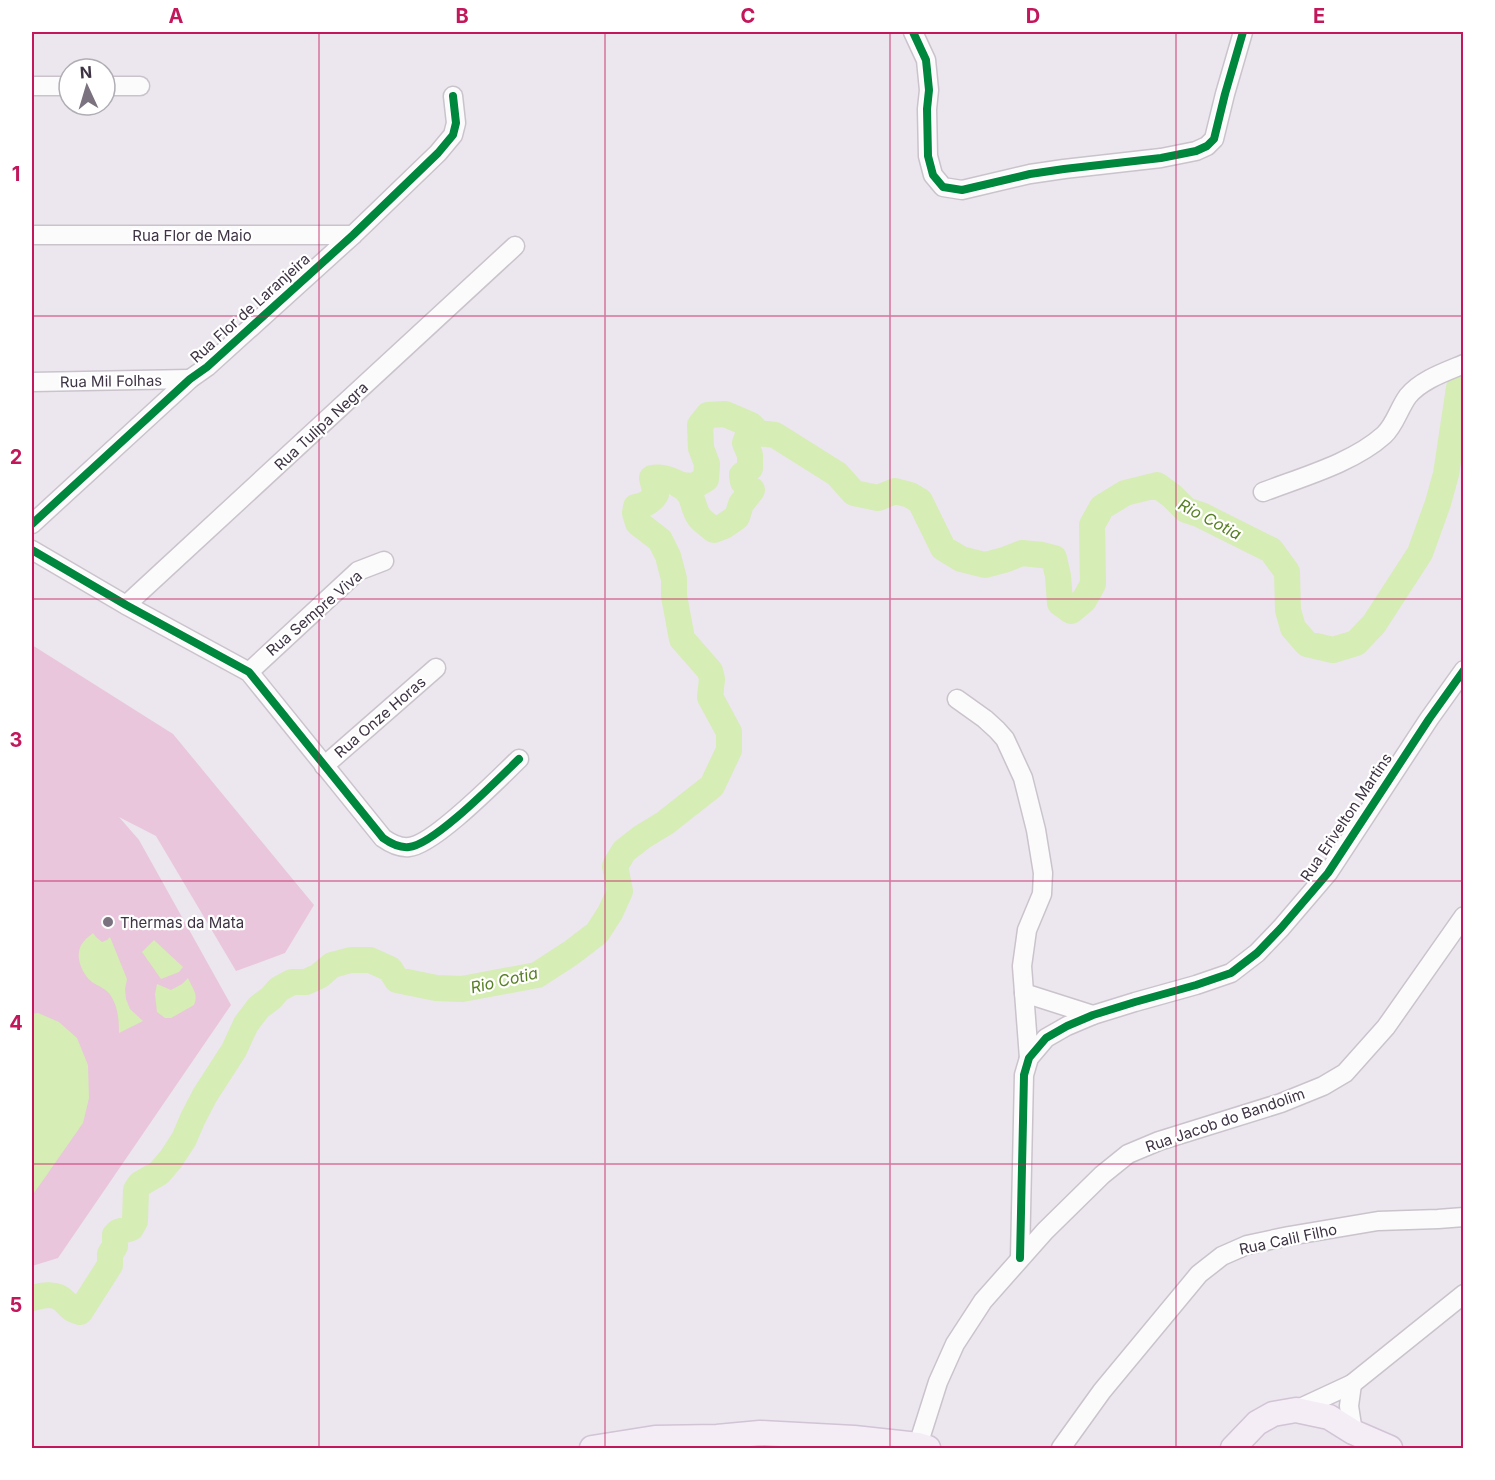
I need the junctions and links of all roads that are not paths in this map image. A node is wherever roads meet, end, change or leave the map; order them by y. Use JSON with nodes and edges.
{"nodes":[{"id":1,"x":913,"y":32,"type":"edge"},
{"id":2,"x":1243,"y":32,"type":"edge"},
{"id":3,"x":32,"y":86,"type":"edge"},
{"id":4,"x":57,"y":86,"type":"edge"},
{"id":5,"x":117,"y":86,"type":"edge"},
{"id":6,"x":140,"y":86,"type":"dead end"},
{"id":7,"x":453,"y":96,"type":"dead end"},
{"id":8,"x":32,"y":235,"type":"edge"},
{"id":9,"x":353,"y":235,"type":"junction"},
{"id":10,"x":515,"y":246,"type":"dead end"},
{"id":11,"x":1464,"y":364,"type":"edge"},
{"id":12,"x":190,"y":379,"type":"junction"},
{"id":13,"x":32,"y":382,"type":"edge"},
{"id":14,"x":1263,"y":492,"type":"dead end"},
{"id":15,"x":32,"y":524,"type":"edge"},
{"id":16,"x":32,"y":550,"type":"edge"},
{"id":17,"x":384,"y":561,"type":"dead end"},
{"id":18,"x":126,"y":605,"type":"junction"},
{"id":19,"x":436,"y":668,"type":"dead end"},
{"id":20,"x":1464,"y":670,"type":"edge"},
{"id":21,"x":249,"y":672,"type":"junction"},
{"id":22,"x":957,"y":699,"type":"dead end"},
{"id":23,"x":519,"y":759,"type":"dead end"},
{"id":24,"x":324,"y":766,"type":"junction"},
{"id":25,"x":1464,"y":916,"type":"edge"},
{"id":26,"x":1024,"y":993,"type":"junction"},
{"id":27,"x":1093,"y":1015,"type":"junction"},
{"id":28,"x":1029,"y":1058,"type":"junction"},
{"id":29,"x":1464,"y":1217,"type":"edge"},
{"id":30,"x":1020,"y":1258,"type":"junction"},
{"id":31,"x":1464,"y":1294,"type":"edge"},
{"id":32,"x":1352,"y":1384,"type":"junction"},
{"id":33,"x":1296,"y":1410,"type":"junction"},
{"id":34,"x":1353,"y":1432,"type":"junction"},
{"id":35,"x":715,"y":1443,"type":"edge"},
{"id":36,"x":923,"y":1447,"type":"edge"},
{"id":37,"x":592,"y":1449,"type":"edge"},
{"id":38,"x":1061,"y":1449,"type":"edge"},
{"id":39,"x":1233,"y":1449,"type":"edge"},
{"id":40,"x":1390,"y":1449,"type":"edge"}],
"edges":[{"from":1,"to":2,"type":"street"},
{"from":3,"to":4,"type":"street"},
{"from":5,"to":6,"type":"street"},
{"from":7,"to":9,"type":"street","name":"Rua Flor de Laranjeira"},
{"from":8,"to":9,"type":"street","name":"Rua Flor de Maio"},
{"from":9,"to":12,"type":"street","name":"Rua Flor de Laranjeira"},
{"from":10,"to":18,"type":"street","name":"Rua Tulipa Negra"},
{"from":11,"to":14,"type":"street"},
{"from":12,"to":13,"type":"street","name":"Rua Mil Folhas"},
{"from":12,"to":15,"type":"street","name":"Rua Flor de Laranjeira"},
{"from":16,"to":18,"type":"street"},
{"from":17,"to":21,"type":"street","name":"Rua Sempre Viva"},
{"from":18,"to":21,"type":"street"},
{"from":19,"to":24,"type":"street","name":"Rua Onze Horas"},
{"from":20,"to":27,"type":"street","name":"Rua Erivelton Martins"},
{"from":21,"to":24,"type":"street"},
{"from":22,"to":26,"type":"street"},
{"from":23,"to":24,"type":"street"},
{"from":25,"to":30,"type":"street","name":"Rua Jacob do Bandolim"},
{"from":26,"to":27,"type":"street"},
{"from":26,"to":28,"type":"street"},
{"from":27,"to":28,"type":"street","name":"Rua Erivelton Martins"},
{"from":28,"to":30,"type":"street"},
{"from":29,"to":38,"type":"street","name":"Rua Calil Filho"},
{"from":30,"to":36,"type":"street","name":"Rua Jacob do Bandolim"},
{"from":31,"to":32,"type":"street"},
{"from":32,"to":33,"type":"street"},
{"from":32,"to":34,"type":"street"},
{"from":33,"to":34,"type":"street"},
{"from":33,"to":39,"type":"street"},
{"from":34,"to":40,"type":"street"},
{"from":35,"to":36,"type":"street"},
{"from":35,"to":37,"type":"street"}]}
